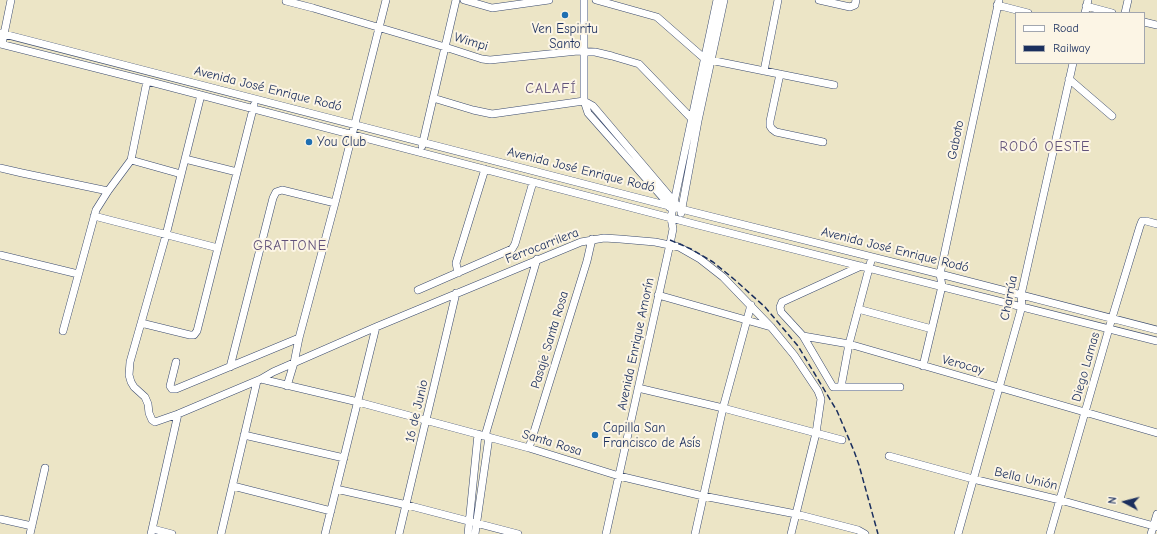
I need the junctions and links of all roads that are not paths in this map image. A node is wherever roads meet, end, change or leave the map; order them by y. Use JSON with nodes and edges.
{"nodes":[{"id":1,"x":11,"y":0,"type":"edge"},
{"id":2,"x":314,"y":0,"type":"edge"},
{"id":3,"x":386,"y":0,"type":"edge"},
{"id":4,"x":456,"y":0,"type":"edge"},
{"id":5,"x":464,"y":0,"type":"edge"},
{"id":6,"x":549,"y":0,"type":"edge"},
{"id":7,"x":584,"y":0,"type":"edge"},
{"id":8,"x":596,"y":0,"type":"edge"},
{"id":9,"x":717,"y":0,"type":"edge"},
{"id":10,"x":724,"y":0,"type":"edge"},
{"id":11,"x":778,"y":0,"type":"edge"},
{"id":12,"x":819,"y":0,"type":"edge"},
{"id":13,"x":856,"y":0,"type":"edge"},
{"id":14,"x":1128,"y":0,"type":"edge"},
{"id":15,"x":286,"y":1,"type":"dead end"},
{"id":16,"x":998,"y":3,"type":"edge"},
{"id":17,"x":1086,"y":6,"type":"edge"},
{"id":18,"x":313,"y":8,"type":"junction"},
{"id":19,"x":1025,"y":12,"type":"edge"},
{"id":20,"x":1108,"y":12,"type":"edge"},
{"id":21,"x":1125,"y":12,"type":"edge"},
{"id":22,"x":1145,"y":22,"type":"edge"},
{"id":23,"x":1157,"y":25,"type":"edge"},
{"id":24,"x":379,"y":28,"type":"junction"},
{"id":25,"x":2,"y":33,"type":"edge"},
{"id":26,"x":1,"y":44,"type":"edge"},
{"id":27,"x":445,"y":47,"type":"junction"},
{"id":28,"x":584,"y":51,"type":"junction"},
{"id":29,"x":86,"y":55,"type":"junction"},
{"id":30,"x":708,"y":60,"type":"junction"},
{"id":31,"x":1073,"y":64,"type":"edge"},
{"id":32,"x":84,"y":65,"type":"junction"},
{"id":33,"x":764,"y":71,"type":"junction"},
{"id":34,"x":780,"y":74,"type":"junction"},
{"id":35,"x":169,"y":76,"type":"junction"},
{"id":36,"x":1069,"y":78,"type":"junction"},
{"id":37,"x":147,"y":81,"type":"junction"},
{"id":38,"x":834,"y":85,"type":"dead end"},
{"id":39,"x":168,"y":86,"type":"junction"},
{"id":40,"x":202,"y":95,"type":"junction"},
{"id":41,"x":433,"y":98,"type":"junction"},
{"id":42,"x":255,"y":99,"type":"junction"},
{"id":43,"x":584,"y":101,"type":"junction"},
{"id":44,"x":253,"y":109,"type":"junction"},
{"id":45,"x":1112,"y":116,"type":"dead end"},
{"id":46,"x":695,"y":120,"type":"junction"},
{"id":47,"x":355,"y":124,"type":"junction"},
{"id":48,"x":352,"y":134,"type":"junction"},
{"id":49,"x":423,"y":142,"type":"junction"},
{"id":50,"x":823,"y":142,"type":"dead end"},
{"id":51,"x":420,"y":152,"type":"junction"},
{"id":52,"x":185,"y":159,"type":"junction"},
{"id":53,"x":131,"y":160,"type":"junction"},
{"id":54,"x":0,"y":168,"type":"edge"},
{"id":55,"x":485,"y":169,"type":"junction"},
{"id":56,"x":237,"y":172,"type":"junction"},
{"id":57,"x":182,"y":174,"type":"junction"},
{"id":58,"x":534,"y":182,"type":"junction"},
{"id":59,"x":108,"y":191,"type":"junction"},
{"id":60,"x":335,"y":203,"type":"junction"},
{"id":61,"x":681,"y":208,"type":"junction"},
{"id":62,"x":672,"y":209,"type":"junction"},
{"id":63,"x":94,"y":216,"type":"junction"},
{"id":64,"x":680,"y":220,"type":"junction"},
{"id":65,"x":1157,"y":224,"type":"edge"},
{"id":66,"x":673,"y":228,"type":"junction"},
{"id":67,"x":166,"y":235,"type":"junction"},
{"id":68,"x":592,"y":239,"type":"junction"},
{"id":69,"x":670,"y":244,"type":"junction"},
{"id":70,"x":218,"y":248,"type":"junction"},
{"id":71,"x":0,"y":255,"type":"edge"},
{"id":72,"x":872,"y":257,"type":"junction"},
{"id":73,"x":538,"y":259,"type":"junction"},
{"id":74,"x":865,"y":267,"type":"junction"},
{"id":75,"x":458,"y":273,"type":"junction"},
{"id":76,"x":78,"y":274,"type":"junction"},
{"id":77,"x":940,"y":274,"type":"junction"},
{"id":78,"x":942,"y":286,"type":"junction"},
{"id":79,"x":418,"y":290,"type":"dead end"},
{"id":80,"x":456,"y":293,"type":"junction"},
{"id":81,"x":658,"y":295,"type":"junction"},
{"id":82,"x":1021,"y":295,"type":"junction"},
{"id":83,"x":751,"y":305,"type":"junction"},
{"id":84,"x":1022,"y":306,"type":"junction"},
{"id":85,"x":858,"y":309,"type":"junction"},
{"id":86,"x":1112,"y":318,"type":"junction"},
{"id":87,"x":747,"y":320,"type":"junction"},
{"id":88,"x":141,"y":323,"type":"junction"},
{"id":89,"x":376,"y":327,"type":"junction"},
{"id":90,"x":771,"y":327,"type":"junction"},
{"id":91,"x":932,"y":328,"type":"junction"},
{"id":92,"x":1109,"y":328,"type":"junction"},
{"id":93,"x":1157,"y":330,"type":"edge"},
{"id":94,"x":63,"y":332,"type":"dead end"},
{"id":95,"x":803,"y":336,"type":"junction"},
{"id":96,"x":299,"y":338,"type":"junction"},
{"id":97,"x":1157,"y":341,"type":"edge"},
{"id":98,"x":849,"y":344,"type":"junction"},
{"id":99,"x":176,"y":362,"type":"dead end"},
{"id":100,"x":294,"y":363,"type":"junction"},
{"id":101,"x":923,"y":366,"type":"junction"},
{"id":102,"x":230,"y":367,"type":"junction"},
{"id":103,"x":259,"y":380,"type":"junction"},
{"id":104,"x":287,"y":386,"type":"junction"},
{"id":105,"x":837,"y":387,"type":"junction"},
{"id":106,"x":900,"y":387,"type":"dead end"},
{"id":107,"x":1000,"y":387,"type":"junction"},
{"id":108,"x":638,"y":388,"type":"junction"},
{"id":109,"x":358,"y":402,"type":"junction"},
{"id":110,"x":723,"y":408,"type":"junction"},
{"id":111,"x":1085,"y":411,"type":"junction"},
{"id":112,"x":178,"y":414,"type":"junction"},
{"id":113,"x":427,"y":420,"type":"junction"},
{"id":114,"x":816,"y":433,"type":"junction"},
{"id":115,"x":1157,"y":433,"type":"edge"},
{"id":116,"x":244,"y":435,"type":"junction"},
{"id":117,"x":484,"y":436,"type":"junction"},
{"id":118,"x":842,"y":440,"type":"dead end"},
{"id":119,"x":529,"y":448,"type":"junction"},
{"id":120,"x":889,"y":456,"type":"dead end"},
{"id":121,"x":344,"y":458,"type":"junction"},
{"id":122,"x":45,"y":468,"type":"dead end"},
{"id":123,"x":619,"y":476,"type":"junction"},
{"id":124,"x":973,"y":479,"type":"junction"},
{"id":125,"x":233,"y":486,"type":"junction"},
{"id":126,"x":336,"y":489,"type":"junction"},
{"id":127,"x":703,"y":496,"type":"junction"},
{"id":128,"x":1060,"y":500,"type":"junction"},
{"id":129,"x":407,"y":505,"type":"junction"},
{"id":130,"x":331,"y":511,"type":"junction"},
{"id":131,"x":796,"y":514,"type":"junction"},
{"id":132,"x":1157,"y":514,"type":"edge"},
{"id":133,"x":0,"y":519,"type":"edge"},
{"id":134,"x":469,"y":522,"type":"junction"},
{"id":135,"x":476,"y":524,"type":"junction"},
{"id":136,"x":32,"y":526,"type":"junction"},
{"id":137,"x":1155,"y":526,"type":"edge"},
{"id":138,"x":152,"y":531,"type":"edge"},
{"id":139,"x":30,"y":534,"type":"edge"},
{"id":140,"x":172,"y":534,"type":"edge"},
{"id":141,"x":221,"y":534,"type":"edge"},
{"id":142,"x":325,"y":534,"type":"edge"},
{"id":143,"x":399,"y":534,"type":"edge"},
{"id":144,"x":468,"y":534,"type":"edge"},
{"id":145,"x":475,"y":534,"type":"edge"},
{"id":146,"x":518,"y":534,"type":"edge"},
{"id":147,"x":606,"y":534,"type":"edge"},
{"id":148,"x":695,"y":534,"type":"edge"},
{"id":149,"x":791,"y":534,"type":"edge"},
{"id":150,"x":865,"y":534,"type":"edge"},
{"id":151,"x":958,"y":534,"type":"edge"},
{"id":152,"x":1050,"y":534,"type":"edge"},
{"id":153,"x":1151,"y":534,"type":"edge"}],
"edges":[{"from":1,"to":25,"type":"street"},
{"from":2,"to":18,"type":"street"},
{"from":3,"to":24,"type":"street"},
{"from":4,"to":27,"type":"street"},
{"from":5,"to":6,"type":"street"},
{"from":7,"to":28,"type":"street"},
{"from":8,"to":30,"type":"street"},
{"from":9,"to":30,"type":"street","name":"Avenida Enrique Amorín"},
{"from":10,"to":30,"type":"street","name":"Avenida Enrique Amorín"},
{"from":11,"to":33,"type":"street"},
{"from":12,"to":13,"type":"street"},
{"from":14,"to":21,"type":"street"},
{"from":15,"to":18,"type":"street","name":"Wimpi"},
{"from":16,"to":19,"type":"street"},
{"from":16,"to":77,"type":"street","name":"Gaboto"},
{"from":17,"to":20,"type":"street"},
{"from":18,"to":24,"type":"street","name":"Wimpi"},
{"from":22,"to":23,"type":"street"},
{"from":24,"to":27,"type":"street","name":"Wimpi"},
{"from":24,"to":47,"type":"street"},
{"from":25,"to":26,"type":"street"},
{"from":25,"to":29,"type":"street","name":"Avenida José Enrique Rodó"},
{"from":26,"to":32,"type":"street","name":"Avenida José Enrique Rodó"},
{"from":27,"to":28,"type":"street","name":"Wimpi"},
{"from":27,"to":41,"type":"street"},
{"from":28,"to":43,"type":"street"},
{"from":28,"to":46,"type":"street","name":"Wimpi"},
{"from":29,"to":32,"type":"street"},
{"from":29,"to":35,"type":"street","name":"Avenida José Enrique Rodó"},
{"from":30,"to":33,"type":"street"},
{"from":30,"to":46,"type":"street","name":"Avenida Enrique Amorín"},
{"from":31,"to":36,"type":"street","name":"Charrúa"},
{"from":32,"to":37,"type":"street","name":"Avenida José Enrique Rodó"},
{"from":33,"to":34,"type":"street"},
{"from":34,"to":38,"type":"street"},
{"from":34,"to":50,"type":"street"},
{"from":35,"to":39,"type":"street"},
{"from":35,"to":42,"type":"street","name":"Avenida José Enrique Rodó"},
{"from":36,"to":45,"type":"street"},
{"from":36,"to":82,"type":"street","name":"Charrúa"},
{"from":37,"to":39,"type":"street","name":"Avenida José Enrique Rodó"},
{"from":37,"to":53,"type":"street"},
{"from":39,"to":40,"type":"street","name":"Avenida José Enrique Rodó"},
{"from":40,"to":44,"type":"street","name":"Avenida José Enrique Rodó"},
{"from":40,"to":52,"type":"street"},
{"from":41,"to":43,"type":"street"},
{"from":41,"to":49,"type":"street"},
{"from":42,"to":44,"type":"street"},
{"from":42,"to":47,"type":"street","name":"Avenida José Enrique Rodó"},
{"from":43,"to":62,"type":"street"},
{"from":44,"to":48,"type":"street","name":"Avenida José Enrique Rodó"},
{"from":44,"to":56,"type":"street"},
{"from":46,"to":61,"type":"street","name":"Avenida Enrique Amorín"},
{"from":46,"to":62,"type":"street","name":"Avenida Enrique Amorín"},
{"from":47,"to":48,"type":"street"},
{"from":47,"to":49,"type":"street","name":"Avenida José Enrique Rodó"},
{"from":48,"to":51,"type":"street","name":"Avenida José Enrique Rodó"},
{"from":48,"to":60,"type":"street"},
{"from":49,"to":51,"type":"street"},
{"from":49,"to":62,"type":"street","name":"Avenida José Enrique Rodó"},
{"from":51,"to":55,"type":"street","name":"Avenida José Enrique Rodó"},
{"from":52,"to":56,"type":"street"},
{"from":52,"to":57,"type":"street"},
{"from":53,"to":57,"type":"street"},
{"from":53,"to":59,"type":"street"},
{"from":54,"to":59,"type":"street"},
{"from":55,"to":58,"type":"street","name":"Avenida José Enrique Rodó"},
{"from":55,"to":75,"type":"street"},
{"from":56,"to":70,"type":"street"},
{"from":57,"to":67,"type":"street"},
{"from":58,"to":62,"type":"street","name":"Avenida José Enrique Rodó"},
{"from":58,"to":75,"type":"street"},
{"from":59,"to":63,"type":"street"},
{"from":60,"to":96,"type":"street"},
{"from":60,"to":102,"type":"street"},
{"from":61,"to":62,"type":"street"},
{"from":61,"to":64,"type":"street","name":"Avenida Enrique Amorín"},
{"from":61,"to":72,"type":"street","name":"Avenida José Enrique Rodó"},
{"from":62,"to":64,"type":"street","name":"Avenida José Enrique Rodó"},
{"from":62,"to":66,"type":"street","name":"Avenida Enrique Amorín"},
{"from":63,"to":67,"type":"street"},
{"from":63,"to":76,"type":"street"},
{"from":64,"to":66,"type":"street"},
{"from":64,"to":74,"type":"street","name":"Avenida José Enrique Rodó"},
{"from":65,"to":86,"type":"street","name":"Diego Lamas"},
{"from":66,"to":69,"type":"street","name":"Avenida Enrique Amorín"},
{"from":67,"to":70,"type":"street"},
{"from":67,"to":88,"type":"street"},
{"from":68,"to":69,"type":"street","name":"Ferrocarrilera"},
{"from":68,"to":73,"type":"street","name":"Ferrocarrilera"},
{"from":68,"to":119,"type":"street","name":"Pasaje Santa Rosa"},
{"from":69,"to":81,"type":"street","name":"Avenida Enrique Amorín"},
{"from":69,"to":83,"type":"street","name":"Ferrocarrilera"},
{"from":70,"to":88,"type":"street"},
{"from":71,"to":76,"type":"street"},
{"from":72,"to":74,"type":"street"},
{"from":72,"to":77,"type":"street","name":"Avenida José Enrique Rodó"},
{"from":73,"to":80,"type":"street","name":"Ferrocarrilera"},
{"from":73,"to":117,"type":"street"},
{"from":74,"to":78,"type":"street","name":"Avenida José Enrique Rodó"},
{"from":74,"to":85,"type":"street"},
{"from":74,"to":95,"type":"street"},
{"from":75,"to":79,"type":"street"},
{"from":76,"to":94,"type":"street"},
{"from":77,"to":78,"type":"street","name":"Gaboto"},
{"from":77,"to":82,"type":"street","name":"Avenida José Enrique Rodó"},
{"from":78,"to":84,"type":"street","name":"Avenida José Enrique Rodó"},
{"from":78,"to":91,"type":"street"},
{"from":80,"to":89,"type":"street","name":"Ferrocarrilera"},
{"from":80,"to":113,"type":"street","name":"16 de Junio"},
{"from":81,"to":87,"type":"street"},
{"from":81,"to":108,"type":"street","name":"Avenida Enrique Amorín"},
{"from":82,"to":84,"type":"street","name":"Charrúa"},
{"from":82,"to":86,"type":"street","name":"Avenida José Enrique Rodó"},
{"from":83,"to":87,"type":"street"},
{"from":83,"to":90,"type":"street","name":"Ferrocarrilera"},
{"from":84,"to":92,"type":"street","name":"Avenida José Enrique Rodó"},
{"from":84,"to":107,"type":"street","name":"Charrúa"},
{"from":85,"to":91,"type":"street"},
{"from":85,"to":98,"type":"street"},
{"from":86,"to":92,"type":"street","name":"Diego Lamas"},
{"from":86,"to":93,"type":"street","name":"Avenida José Enrique Rodó"},
{"from":87,"to":90,"type":"street"},
{"from":87,"to":110,"type":"street"},
{"from":88,"to":112,"type":"street","name":"Ferrocarrilera"},
{"from":89,"to":100,"type":"street","name":"Ferrocarrilera"},
{"from":89,"to":109,"type":"street"},
{"from":90,"to":114,"type":"street","name":"Ferrocarrilera"},
{"from":91,"to":101,"type":"street"},
{"from":92,"to":97,"type":"street","name":"Avenida José Enrique Rodó"},
{"from":92,"to":111,"type":"street","name":"Diego Lamas"},
{"from":95,"to":98,"type":"street","name":"Verocay"},
{"from":95,"to":105,"type":"street"},
{"from":96,"to":100,"type":"street"},
{"from":96,"to":102,"type":"street"},
{"from":98,"to":101,"type":"street","name":"Verocay"},
{"from":98,"to":105,"type":"street"},
{"from":99,"to":102,"type":"street"},
{"from":100,"to":103,"type":"street","name":"Ferrocarrilera"},
{"from":100,"to":104,"type":"street"},
{"from":101,"to":107,"type":"street","name":"Verocay"},
{"from":103,"to":104,"type":"street","name":"Santa Rosa"},
{"from":103,"to":112,"type":"street","name":"Ferrocarrilera"},
{"from":103,"to":116,"type":"street"},
{"from":104,"to":109,"type":"street","name":"Santa Rosa"},
{"from":105,"to":106,"type":"street"},
{"from":107,"to":111,"type":"street","name":"Verocay"},
{"from":107,"to":124,"type":"street","name":"Charrúa"},
{"from":108,"to":110,"type":"street"},
{"from":108,"to":123,"type":"street","name":"Avenida Enrique Amorín"},
{"from":109,"to":113,"type":"street","name":"Santa Rosa"},
{"from":109,"to":121,"type":"street"},
{"from":110,"to":114,"type":"street"},
{"from":110,"to":127,"type":"street"},
{"from":111,"to":115,"type":"street","name":"Verocay"},
{"from":111,"to":128,"type":"street","name":"Diego Lamas"},
{"from":112,"to":138,"type":"street"},
{"from":113,"to":117,"type":"street","name":"Santa Rosa"},
{"from":113,"to":129,"type":"street","name":"16 de Junio"},
{"from":114,"to":118,"type":"street"},
{"from":114,"to":131,"type":"street","name":"Ferrocarrilera"},
{"from":116,"to":121,"type":"street"},
{"from":116,"to":125,"type":"street"},
{"from":117,"to":119,"type":"street","name":"Santa Rosa"},
{"from":117,"to":134,"type":"street"},
{"from":117,"to":135,"type":"street"},
{"from":119,"to":123,"type":"street","name":"Santa Rosa"},
{"from":120,"to":124,"type":"street","name":"Bella Unión"},
{"from":121,"to":126,"type":"street"},
{"from":122,"to":136,"type":"street"},
{"from":123,"to":127,"type":"street","name":"Santa Rosa"},
{"from":123,"to":147,"type":"street","name":"Avenida Enrique Amorín"},
{"from":124,"to":128,"type":"street","name":"Bella Unión"},
{"from":124,"to":151,"type":"street","name":"Charrúa"},
{"from":125,"to":130,"type":"street"},
{"from":125,"to":141,"type":"street"},
{"from":126,"to":129,"type":"street"},
{"from":126,"to":130,"type":"street"},
{"from":127,"to":131,"type":"street","name":"Santa Rosa"},
{"from":127,"to":148,"type":"street"},
{"from":128,"to":137,"type":"street","name":"Bella Unión"},
{"from":128,"to":152,"type":"street","name":"Diego Lamas"},
{"from":129,"to":134,"type":"street"},
{"from":129,"to":143,"type":"street","name":"16 de Junio"},
{"from":130,"to":142,"type":"street"},
{"from":131,"to":149,"type":"street","name":"Ferrocarrilera"},
{"from":131,"to":150,"type":"street","name":"Santa Rosa"},
{"from":132,"to":137,"type":"street"},
{"from":133,"to":136,"type":"street"},
{"from":134,"to":135,"type":"street"},
{"from":134,"to":144,"type":"street"},
{"from":135,"to":145,"type":"street"},
{"from":135,"to":146,"type":"street"},
{"from":136,"to":139,"type":"street"},
{"from":137,"to":153,"type":"street"},
{"from":138,"to":140,"type":"street"}]}
